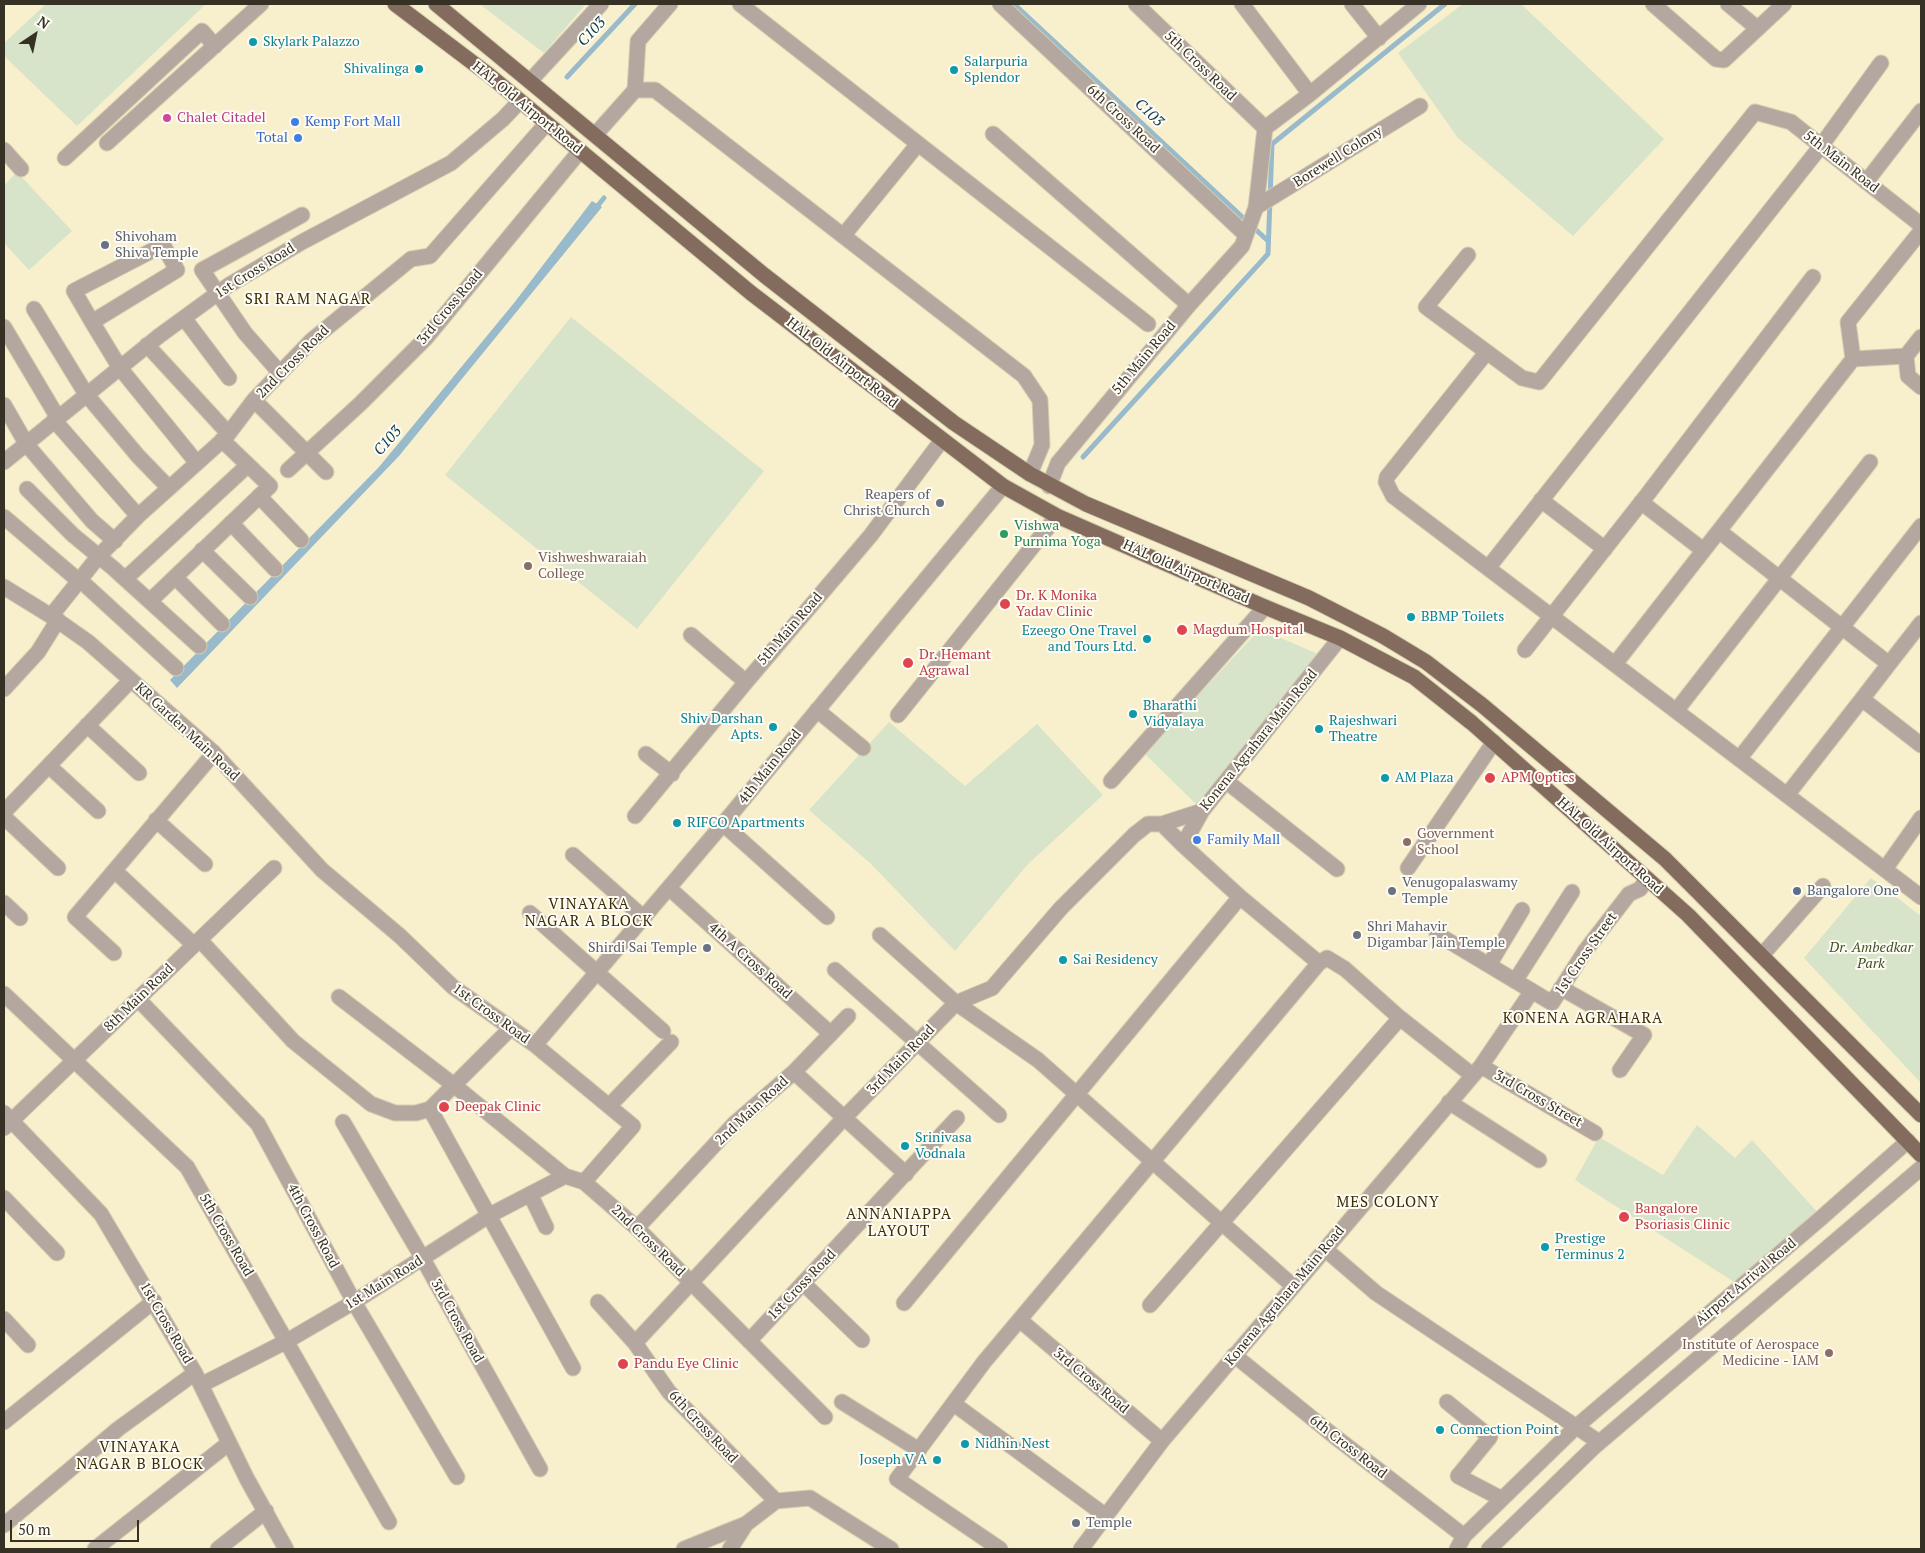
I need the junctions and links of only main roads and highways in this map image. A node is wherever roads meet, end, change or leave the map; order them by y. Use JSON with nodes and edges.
{"nodes":[{"id":1,"x":395,"y":4,"type":"edge"},
{"id":2,"x":436,"y":4,"type":"edge"},
{"id":3,"x":1426,"y":662,"type":"junction"},
{"id":4,"x":1414,"y":678,"type":"junction"},
{"id":5,"x":1921,"y":1115,"type":"edge"},
{"id":6,"x":1921,"y":1154,"type":"edge"}],
"edges":[{"from":1,"to":4,"type":"main road","name":"HAL Old Airport Road"},
{"from":2,"to":3,"type":"main road","name":"HAL Old Airport Road"},
{"from":3,"to":4,"type":"main road"},
{"from":3,"to":5,"type":"main road","name":"HAL Old Airport Road"},
{"from":4,"to":6,"type":"main road","name":"HAL Old Airport Road"}]}
